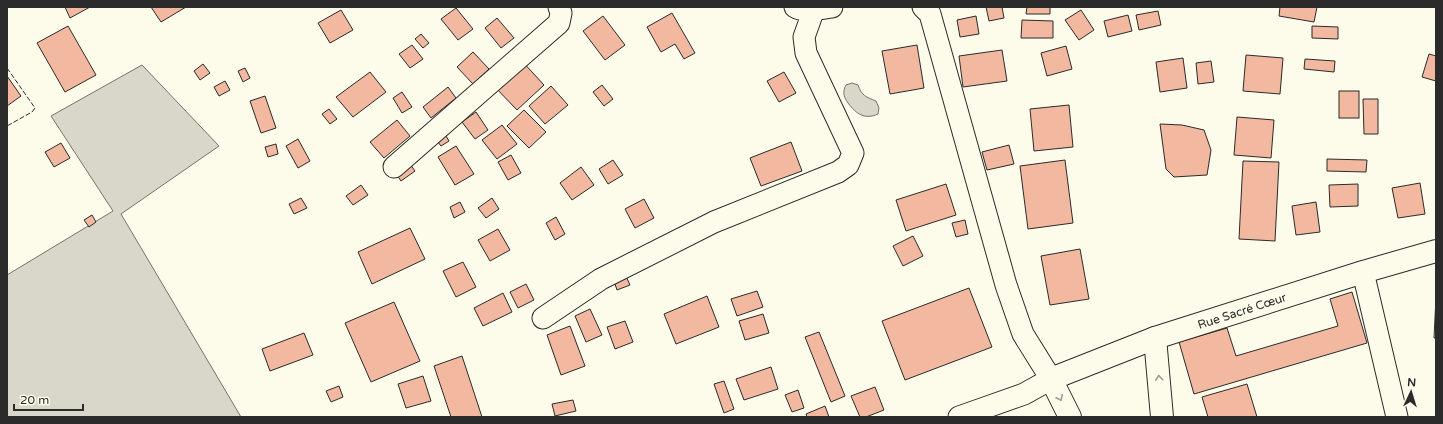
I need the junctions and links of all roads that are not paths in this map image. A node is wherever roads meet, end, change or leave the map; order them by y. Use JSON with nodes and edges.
{"nodes":[{"id":1,"x":559,"y":7,"type":"edge"},
{"id":2,"x":923,"y":7,"type":"edge"},
{"id":3,"x":814,"y":8,"type":"edge"},
{"id":4,"x":394,"y":167,"type":"dead end"},
{"id":5,"x":1436,"y":251,"type":"edge"},
{"id":6,"x":1363,"y":272,"type":"junction"},
{"id":7,"x":542,"y":318,"type":"dead end"},
{"id":8,"x":1155,"y":338,"type":"junction"},
{"id":9,"x":1051,"y":379,"type":"junction"},
{"id":10,"x":959,"y":417,"type":"edge"},
{"id":11,"x":1070,"y":417,"type":"edge"},
{"id":12,"x":1162,"y":417,"type":"edge"},
{"id":13,"x":1397,"y":417,"type":"edge"}],
"edges":[{"from":1,"to":4,"type":"street"},
{"from":2,"to":9,"type":"street"},
{"from":3,"to":7,"type":"street"},
{"from":5,"to":6,"type":"street","name":"Rue Sacré Cœur"},
{"from":6,"to":8,"type":"street","name":"Rue Sacré Cœur"},
{"from":6,"to":13,"type":"street"},
{"from":8,"to":9,"type":"street","name":"Rue Sacré Cœur"},
{"from":12,"to":8,"type":"street","one_way":true},
{"from":9,"to":10,"type":"street"},
{"from":9,"to":11,"type":"street","one_way":true}]}
